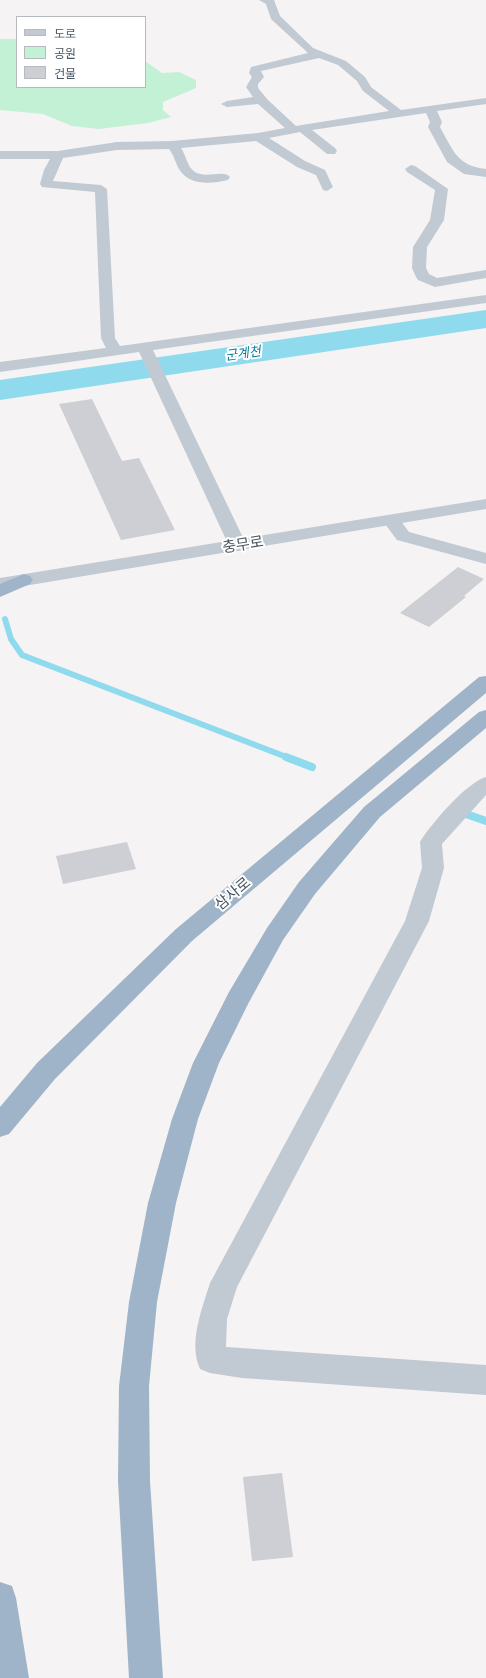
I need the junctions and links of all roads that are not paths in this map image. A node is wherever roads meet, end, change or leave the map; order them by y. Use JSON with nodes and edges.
{"nodes":[{"id":1,"x":264,"y":0,"type":"edge"},
{"id":2,"x":320,"y":54,"type":"junction"},
{"id":3,"x":260,"y":100,"type":"junction"},
{"id":4,"x":486,"y":101,"type":"edge"},
{"id":5,"x":227,"y":104,"type":"dead end"},
{"id":6,"x":430,"y":109,"type":"junction"},
{"id":7,"x":398,"y":113,"type":"junction"},
{"id":8,"x":298,"y":129,"type":"junction"},
{"id":9,"x":258,"y":137,"type":"junction"},
{"id":10,"x":172,"y":145,"type":"junction"},
{"id":11,"x":330,"y":151,"type":"dead end"},
{"id":12,"x":0,"y":155,"type":"edge"},
{"id":13,"x":58,"y":155,"type":"junction"},
{"id":14,"x":411,"y":169,"type":"dead end"},
{"id":15,"x":486,"y":173,"type":"edge"},
{"id":16,"x":224,"y":177,"type":"dead end"},
{"id":17,"x":327,"y":187,"type":"dead end"},
{"id":18,"x":486,"y":274,"type":"edge"},
{"id":19,"x":486,"y":299,"type":"edge"},
{"id":20,"x":115,"y":351,"type":"junction"},
{"id":21,"x":147,"y":352,"type":"junction"},
{"id":22,"x":0,"y":367,"type":"edge"},
{"id":23,"x":486,"y":504,"type":"edge"},
{"id":24,"x":391,"y":520,"type":"junction"},
{"id":25,"x":238,"y":546,"type":"junction"},
{"id":26,"x":486,"y":559,"type":"edge"},
{"id":27,"x":0,"y":578,"type":"edge"},
{"id":28,"x":24,"y":580,"type":"junction"},
{"id":29,"x":0,"y":584,"type":"edge"},
{"id":30,"x":0,"y":591,"type":"edge"},
{"id":31,"x":486,"y":682,"type":"edge"},
{"id":32,"x":486,"y":717,"type":"edge"},
{"id":33,"x":486,"y":784,"type":"edge"},
{"id":34,"x":0,"y":1126,"type":"edge"},
{"id":35,"x":486,"y":1380,"type":"edge"},
{"id":36,"x":0,"y":1598,"type":"edge"},
{"id":37,"x":12,"y":1678,"type":"edge"},
{"id":38,"x":146,"y":1678,"type":"edge"}],
"edges":[{"from":1,"to":2,"type":"street"},
{"from":2,"to":3,"type":"street"},
{"from":2,"to":7,"type":"street"},
{"from":3,"to":5,"type":"street"},
{"from":3,"to":8,"type":"street"},
{"from":4,"to":6,"type":"street"},
{"from":6,"to":7,"type":"street"},
{"from":6,"to":15,"type":"street"},
{"from":7,"to":8,"type":"street"},
{"from":8,"to":9,"type":"street"},
{"from":8,"to":11,"type":"street"},
{"from":9,"to":10,"type":"street"},
{"from":9,"to":17,"type":"street"},
{"from":10,"to":13,"type":"street"},
{"from":10,"to":16,"type":"street"},
{"from":12,"to":13,"type":"street"},
{"from":13,"to":20,"type":"street"},
{"from":14,"to":18,"type":"street"},
{"from":19,"to":21,"type":"street"},
{"from":20,"to":21,"type":"street"},
{"from":20,"to":22,"type":"street"},
{"from":21,"to":25,"type":"street"},
{"from":23,"to":24,"type":"street","name":"충무로"},
{"from":24,"to":25,"type":"street","name":"충무로"},
{"from":24,"to":26,"type":"street"},
{"from":25,"to":28,"type":"street","name":"충무로"},
{"from":27,"to":28,"type":"highway"},
{"from":28,"to":29,"type":"street","name":"충무로"},
{"from":28,"to":30,"type":"highway"},
{"from":31,"to":34,"type":"highway","name":"삼사로"},
{"from":32,"to":38,"type":"highway"},
{"from":33,"to":35,"type":"street"},
{"from":36,"to":37,"type":"highway"}]}
